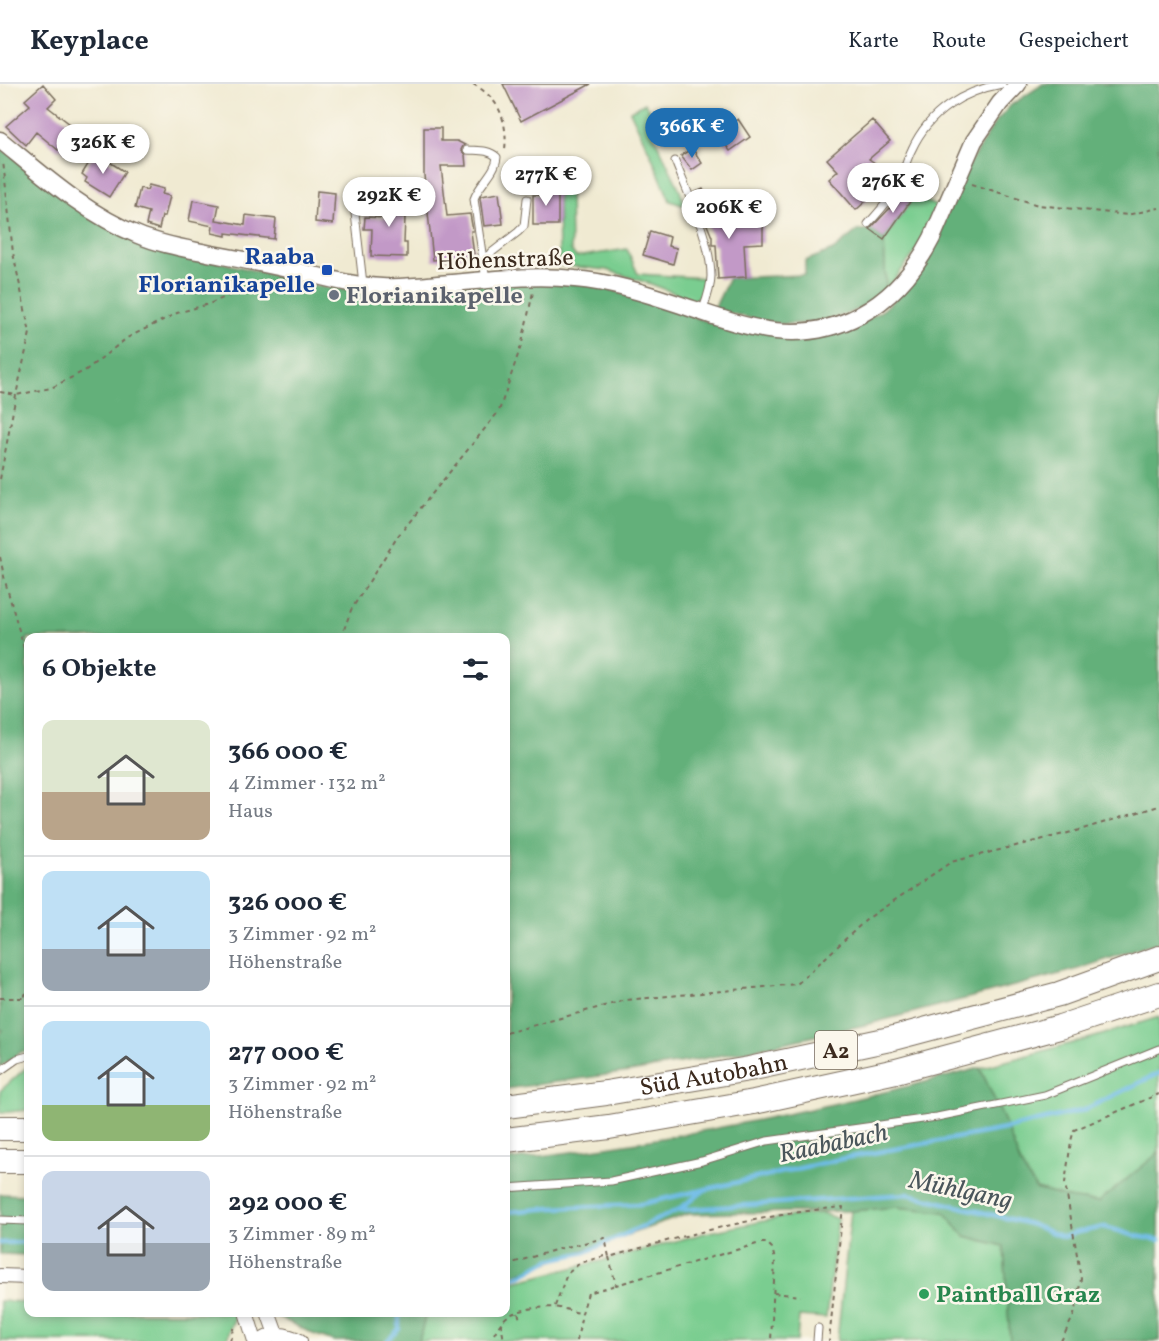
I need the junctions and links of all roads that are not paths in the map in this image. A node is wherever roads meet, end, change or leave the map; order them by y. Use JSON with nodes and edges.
{"nodes":[{"id":1,"x":1011,"y":84,"type":"edge"},
{"id":2,"x":0,"y":140,"type":"edge"},
{"id":3,"x":467,"y":150,"type":"dead end"},
{"id":4,"x":675,"y":161,"type":"dead end"},
{"id":5,"x":527,"y":199,"type":"dead end"},
{"id":6,"x":355,"y":213,"type":"dead end"},
{"id":7,"x":868,"y":225,"type":"dead end"},
{"id":8,"x":482,"y":260,"type":"junction"},
{"id":9,"x":486,"y":280,"type":"junction"},
{"id":10,"x":363,"y":285,"type":"junction"},
{"id":11,"x":702,"y":312,"type":"junction"},
{"id":12,"x":1159,"y":958,"type":"edge"},
{"id":13,"x":1159,"y":994,"type":"edge"},
{"id":14,"x":1159,"y":1049,"type":"edge"},
{"id":15,"x":24,"y":1057,"type":"edge"},
{"id":16,"x":0,"y":1071,"type":"edge"},
{"id":17,"x":510,"y":1105,"type":"edge"},
{"id":18,"x":0,"y":1128,"type":"edge"},
{"id":19,"x":24,"y":1128,"type":"edge"},
{"id":20,"x":510,"y":1139,"type":"edge"},
{"id":21,"x":0,"y":1161,"type":"edge"},
{"id":22,"x":24,"y":1161,"type":"edge"},
{"id":23,"x":510,"y":1188,"type":"edge"},
{"id":24,"x":0,"y":1221,"type":"edge"},
{"id":25,"x":24,"y":1221,"type":"edge"},
{"id":26,"x":0,"y":1276,"type":"edge"},
{"id":27,"x":24,"y":1277,"type":"edge"},
{"id":28,"x":248,"y":1317,"type":"edge"},
{"id":29,"x":270,"y":1317,"type":"edge"},
{"id":30,"x":818,"y":1328,"type":"dead end"},
{"id":31,"x":276,"y":1334,"type":"junction"},
{"id":32,"x":255,"y":1341,"type":"edge"},
{"id":33,"x":261,"y":1341,"type":"edge"},
{"id":34,"x":300,"y":1341,"type":"edge"},
{"id":35,"x":817,"y":1341,"type":"edge"}],
"edges":[{"from":1,"to":7,"type":"lane"},
{"from":1,"to":11,"type":"street","name":"Höhenstraße"},
{"from":2,"to":10,"type":"street","name":"Höhenstraße"},
{"from":3,"to":8,"type":"lane"},
{"from":4,"to":11,"type":"lane"},
{"from":5,"to":8,"type":"lane"},
{"from":6,"to":10,"type":"lane"},
{"from":8,"to":9,"type":"lane"},
{"from":9,"to":10,"type":"street","name":"Höhenstraße"},
{"from":9,"to":11,"type":"street","name":"Höhenstraße"},
{"from":12,"to":17,"type":"highway","name":"Süd Autobahn","number":"A2"},
{"from":13,"to":20,"type":"highway","name":"Süd Autobahn","number":"A2"},
{"from":14,"to":23,"type":"lane"},
{"from":15,"to":16,"type":"lane"},
{"from":18,"to":19,"type":"highway"},
{"from":21,"to":22,"type":"highway"},
{"from":24,"to":25,"type":"lane"},
{"from":26,"to":27,"type":"street"},
{"from":28,"to":32,"type":"street"},
{"from":29,"to":31,"type":"street"},
{"from":30,"to":35,"type":"lane"},
{"from":31,"to":33,"type":"street"},
{"from":31,"to":34,"type":"street"}]}
